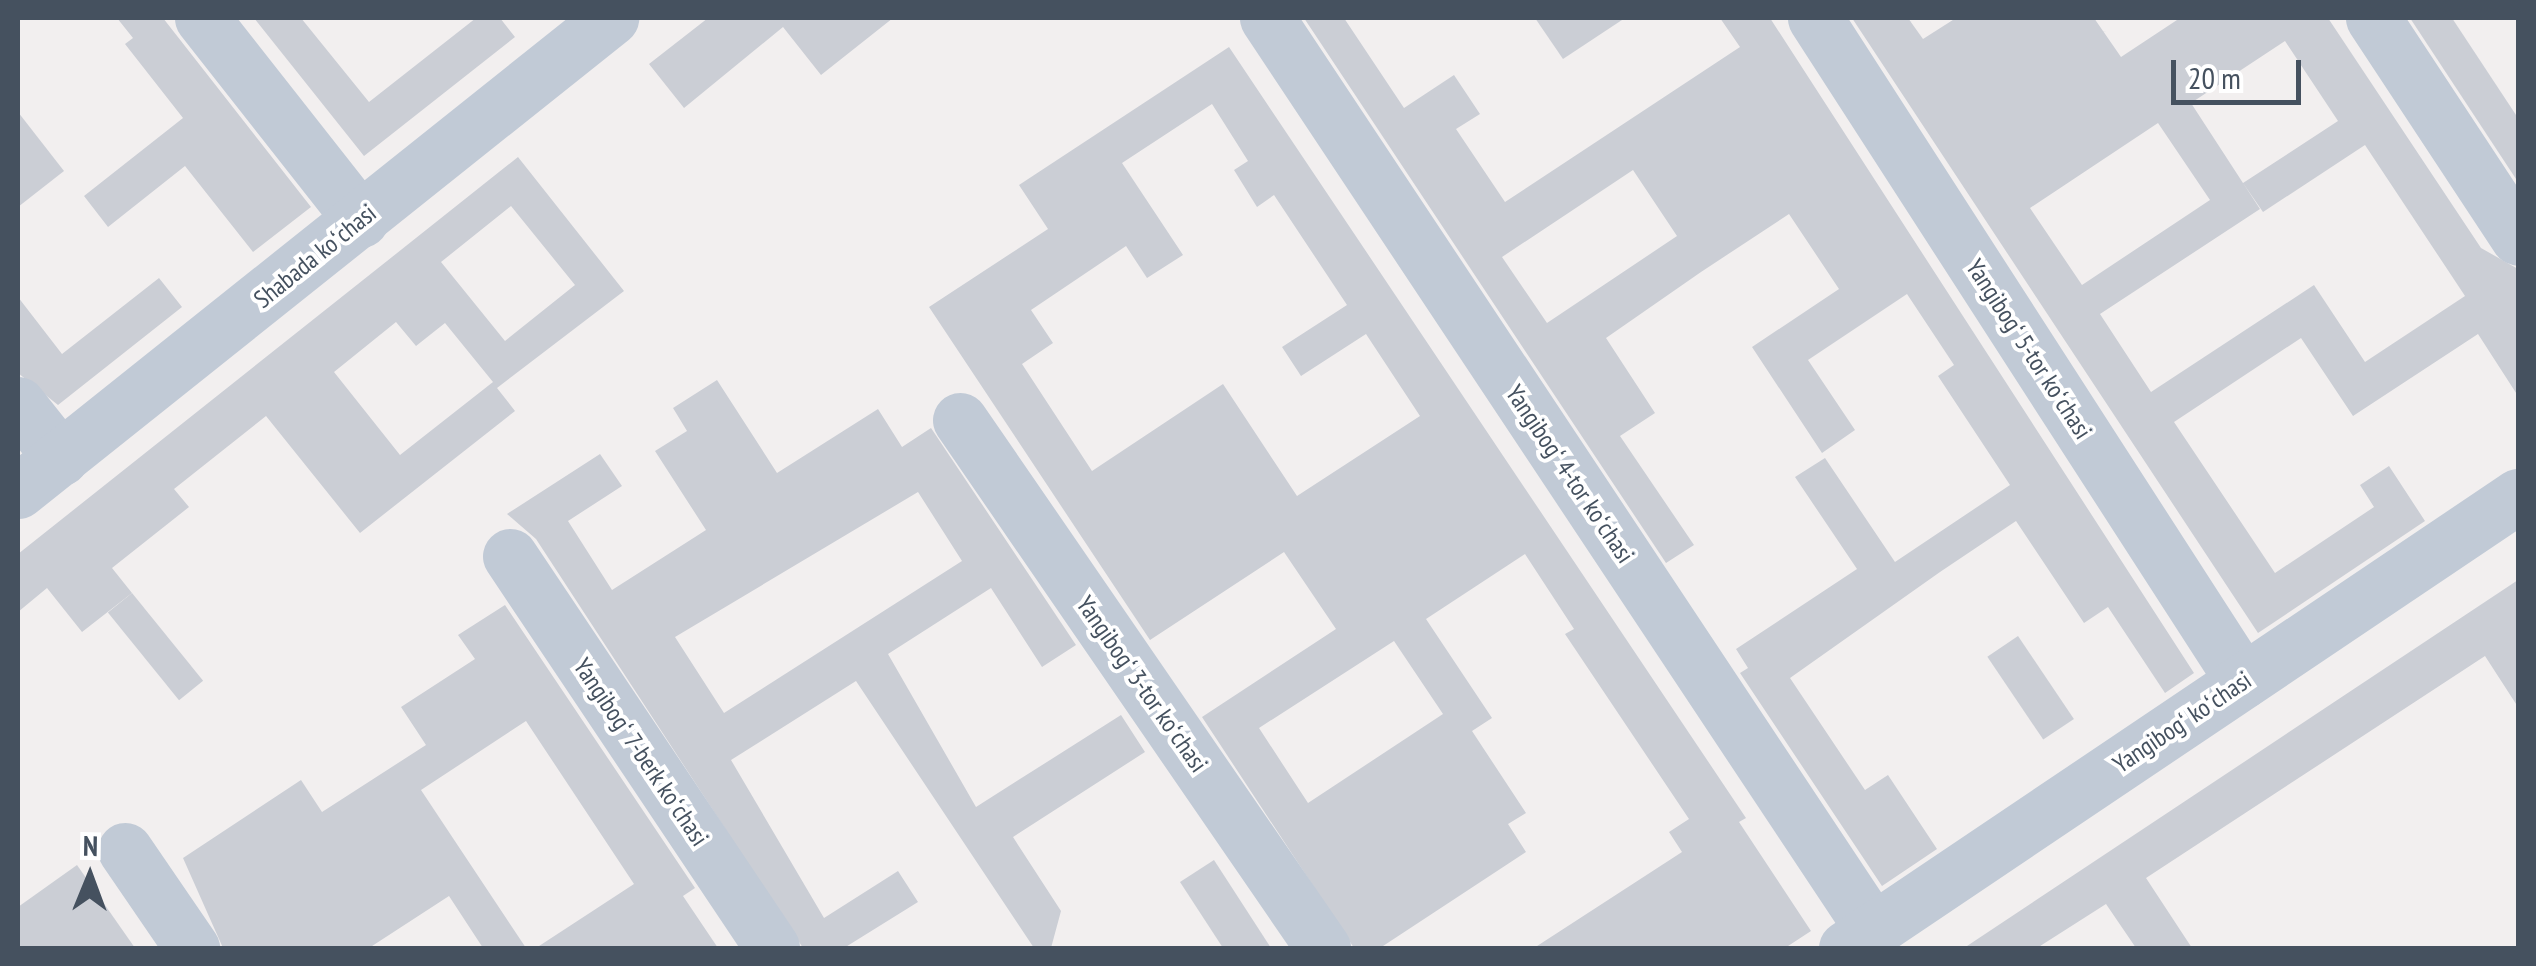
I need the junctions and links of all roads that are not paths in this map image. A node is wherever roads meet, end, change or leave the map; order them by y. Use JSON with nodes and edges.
{"nodes":[{"id":1,"x":202,"y":18,"type":"edge"},
{"id":2,"x":610,"y":18,"type":"edge"},
{"id":3,"x":1267,"y":18,"type":"edge"},
{"id":4,"x":1815,"y":18,"type":"edge"},
{"id":5,"x":2372,"y":18,"type":"edge"},
{"id":6,"x":360,"y":220,"type":"junction"},
{"id":7,"x":2518,"y":238,"type":"edge"},
{"id":8,"x":18,"y":404,"type":"edge"},
{"id":9,"x":960,"y":420,"type":"dead end"},
{"id":10,"x":62,"y":458,"type":"junction"},
{"id":11,"x":18,"y":491,"type":"edge"},
{"id":12,"x":2518,"y":496,"type":"edge"},
{"id":13,"x":510,"y":556,"type":"dead end"},
{"id":14,"x":2244,"y":681,"type":"junction"},
{"id":15,"x":125,"y":850,"type":"dead end"},
{"id":16,"x":1860,"y":939,"type":"edge"},
{"id":17,"x":192,"y":948,"type":"edge"},
{"id":18,"x":772,"y":948,"type":"edge"},
{"id":19,"x":1323,"y":948,"type":"edge"}],
"edges":[{"from":1,"to":6,"type":"street"},
{"from":2,"to":6,"type":"street","name":"Shabada koʻchasi"},
{"from":3,"to":16,"type":"street","name":"Yangibogʻ 4-tor koʻchasi"},
{"from":4,"to":14,"type":"street","name":"Yangibogʻ 5-tor koʻchasi"},
{"from":5,"to":7,"type":"street"},
{"from":6,"to":10,"type":"street","name":"Shabada koʻchasi"},
{"from":8,"to":10,"type":"street"},
{"from":9,"to":19,"type":"street","name":"Yangibogʻ 3-tor koʻchasi"},
{"from":10,"to":11,"type":"street","name":"Shabada koʻchasi"},
{"from":12,"to":14,"type":"street","name":"Yangibogʻ koʻchasi"},
{"from":13,"to":18,"type":"street","name":"Yangibogʻ 7-berk koʻchasi"},
{"from":14,"to":16,"type":"street","name":"Yangibogʻ koʻchasi"},
{"from":15,"to":17,"type":"street"}]}
